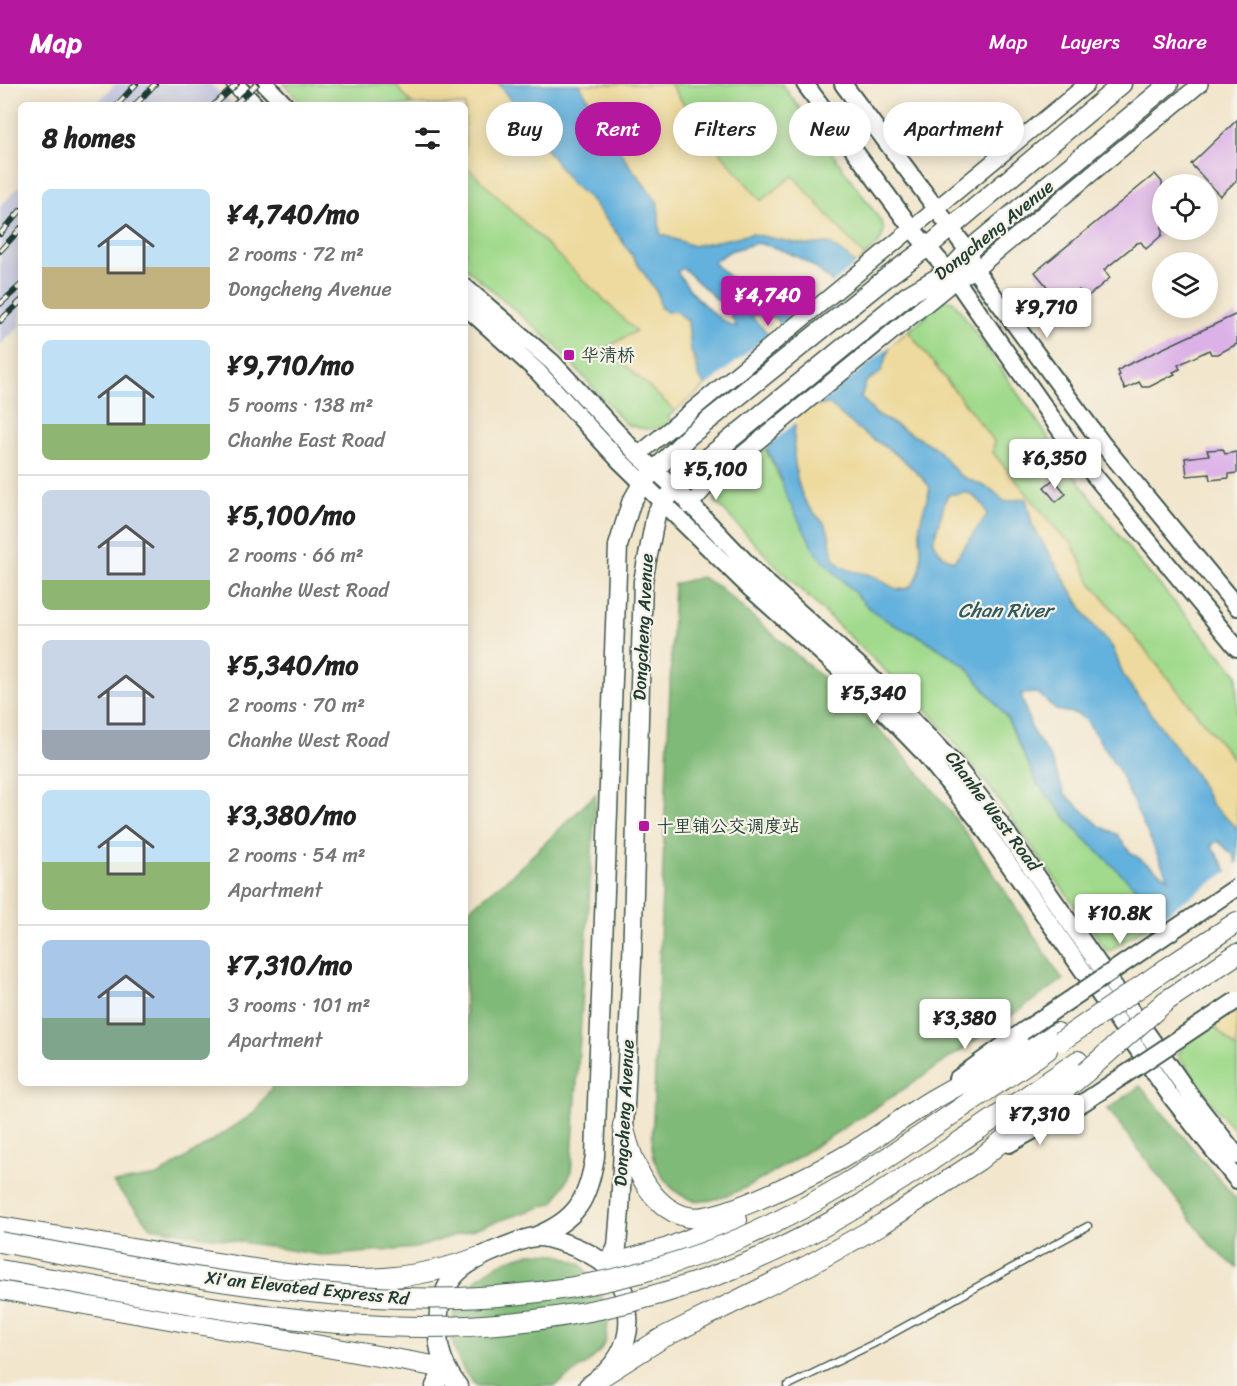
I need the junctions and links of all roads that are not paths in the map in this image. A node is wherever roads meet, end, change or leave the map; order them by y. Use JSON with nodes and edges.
{"nodes":[{"id":1,"x":235,"y":84,"type":"edge"},
{"id":2,"x":265,"y":84,"type":"edge"},
{"id":3,"x":806,"y":84,"type":"edge"},
{"id":4,"x":843,"y":84,"type":"edge"},
{"id":5,"x":1087,"y":84,"type":"edge"},
{"id":6,"x":1122,"y":84,"type":"edge"},
{"id":7,"x":1168,"y":84,"type":"edge"},
{"id":8,"x":1200,"y":84,"type":"edge"},
{"id":9,"x":252,"y":102,"type":"edge"},
{"id":10,"x":282,"y":102,"type":"edge"},
{"id":11,"x":934,"y":207,"type":"junction"},
{"id":12,"x":951,"y":228,"type":"junction"},
{"id":13,"x":913,"y":230,"type":"junction"},
{"id":14,"x":929,"y":246,"type":"junction"},
{"id":15,"x":968,"y":251,"type":"junction"},
{"id":16,"x":975,"y":270,"type":"junction"},
{"id":17,"x":953,"y":275,"type":"junction"},
{"id":18,"x":468,"y":289,"type":"edge"},
{"id":19,"x":468,"y":309,"type":"edge"},
{"id":20,"x":684,"y":429,"type":"junction"},
{"id":21,"x":638,"y":455,"type":"junction"},
{"id":22,"x":650,"y":476,"type":"junction"},
{"id":23,"x":677,"y":490,"type":"junction"},
{"id":24,"x":663,"y":502,"type":"junction"},
{"id":25,"x":689,"y":506,"type":"junction"},
{"id":26,"x":1237,"y":607,"type":"edge"},
{"id":27,"x":1237,"y":648,"type":"edge"},
{"id":28,"x":1237,"y":886,"type":"edge"},
{"id":29,"x":1237,"y":922,"type":"edge"},
{"id":30,"x":1237,"y":954,"type":"edge"},
{"id":31,"x":1237,"y":1000,"type":"edge"},
{"id":32,"x":1059,"y":1036,"type":"junction"},
{"id":33,"x":1082,"y":1067,"type":"junction"},
{"id":34,"x":931,"y":1100,"type":"junction"},
{"id":35,"x":623,"y":1125,"type":"junction"},
{"id":36,"x":857,"y":1149,"type":"junction"},
{"id":37,"x":1237,"y":1156,"type":"edge"},
{"id":38,"x":979,"y":1160,"type":"junction"},
{"id":39,"x":1237,"y":1180,"type":"edge"},
{"id":40,"x":1088,"y":1226,"type":"dead end"},
{"id":41,"x":0,"y":1227,"type":"edge"},
{"id":42,"x":534,"y":1237,"type":"junction"},
{"id":43,"x":0,"y":1242,"type":"edge"},
{"id":44,"x":480,"y":1257,"type":"junction"},
{"id":45,"x":608,"y":1265,"type":"junction"},
{"id":46,"x":0,"y":1270,"type":"edge"},
{"id":47,"x":0,"y":1288,"type":"edge"},
{"id":48,"x":445,"y":1368,"type":"junction"},
{"id":49,"x":593,"y":1382,"type":"edge"},
{"id":50,"x":435,"y":1386,"type":"edge"},
{"id":51,"x":458,"y":1386,"type":"edge"},
{"id":52,"x":787,"y":1386,"type":"edge"}],
"edges":[{"from":1,"to":9,"type":"main road"},
{"from":2,"to":10,"type":"main road"},
{"from":3,"to":13,"type":"main road"},
{"from":4,"to":11,"type":"main road"},
{"from":5,"to":11,"type":"street"},
{"from":6,"to":12,"type":"main road","name":"Dongcheng Avenue"},
{"from":7,"to":15,"type":"main road","name":"Dongcheng Avenue"},
{"from":8,"to":16,"type":"street"},
{"from":11,"to":12,"type":"main road"},
{"from":11,"to":13,"type":"street"},
{"from":12,"to":14,"type":"main road","name":"Dongcheng Avenue"},
{"from":12,"to":15,"type":"main road"},
{"from":13,"to":14,"type":"main road"},
{"from":13,"to":20,"type":"street"},
{"from":14,"to":17,"type":"main road"},
{"from":14,"to":20,"type":"main road","name":"Dongcheng Avenue"},
{"from":15,"to":16,"type":"main road"},
{"from":15,"to":17,"type":"main road","name":"Dongcheng Avenue"},
{"from":16,"to":17,"type":"street"},
{"from":16,"to":26,"type":"main road"},
{"from":17,"to":23,"type":"main road","name":"Dongcheng Avenue"},
{"from":17,"to":25,"type":"street"},
{"from":17,"to":27,"type":"main road"},
{"from":18,"to":21,"type":"main road","name":"Chanhe West Road"},
{"from":19,"to":22,"type":"main road","name":"Chanhe West Road"},
{"from":20,"to":21,"type":"street"},
{"from":20,"to":22,"type":"main road","name":"Dongcheng Avenue"},
{"from":21,"to":22,"type":"main road","name":"Chanhe West Road"},
{"from":22,"to":23,"type":"main road","name":"Chanhe West Road"},
{"from":22,"to":24,"type":"main road","name":"Chanhe West Road"},
{"from":22,"to":42,"type":"main road","name":"Dongcheng Avenue"},
{"from":23,"to":24,"type":"main road","name":"Dongcheng Avenue"},
{"from":23,"to":25,"type":"main road","name":"Chanhe West Road"},
{"from":24,"to":35,"type":"main road","name":"Dongcheng Avenue"},
{"from":24,"to":39,"type":"main road","name":"Chanhe West Road"},
{"from":25,"to":37,"type":"main road","name":"Chanhe West Road"},
{"from":28,"to":34,"type":"main road","bridge":true},
{"from":29,"to":32,"type":"highway","name":"Xi'an Elevated Express Rd","bridge":true},
{"from":30,"to":33,"type":"highway","name":"Xi'an Elevated Express Rd","bridge":true},
{"from":31,"to":38,"type":"main road","bridge":true},
{"from":32,"to":34,"type":"highway"},
{"from":32,"to":43,"type":"highway","name":"Xi'an Elevated Express Rd","bridge":true},
{"from":33,"to":38,"type":"highway"},
{"from":33,"to":46,"type":"highway","name":"Xi'an Elevated Express Rd","bridge":true},
{"from":34,"to":36,"type":"highway"},
{"from":35,"to":36,"type":"highway"},
{"from":35,"to":45,"type":"main road","name":"Dongcheng Avenue"},
{"from":36,"to":45,"type":"highway"},
{"from":38,"to":49,"type":"highway"},
{"from":40,"to":52,"type":"lane"},
{"from":41,"to":44,"type":"highway"},
{"from":42,"to":44,"type":"main road","name":"Dongcheng Avenue"},
{"from":42,"to":45,"type":"main road"},
{"from":44,"to":48,"type":"main road","name":"Dongcheng Avenue"},
{"from":45,"to":49,"type":"main road"},
{"from":47,"to":48,"type":"highway"},
{"from":48,"to":50,"type":"main road"},
{"from":48,"to":51,"type":"main road"}]}
